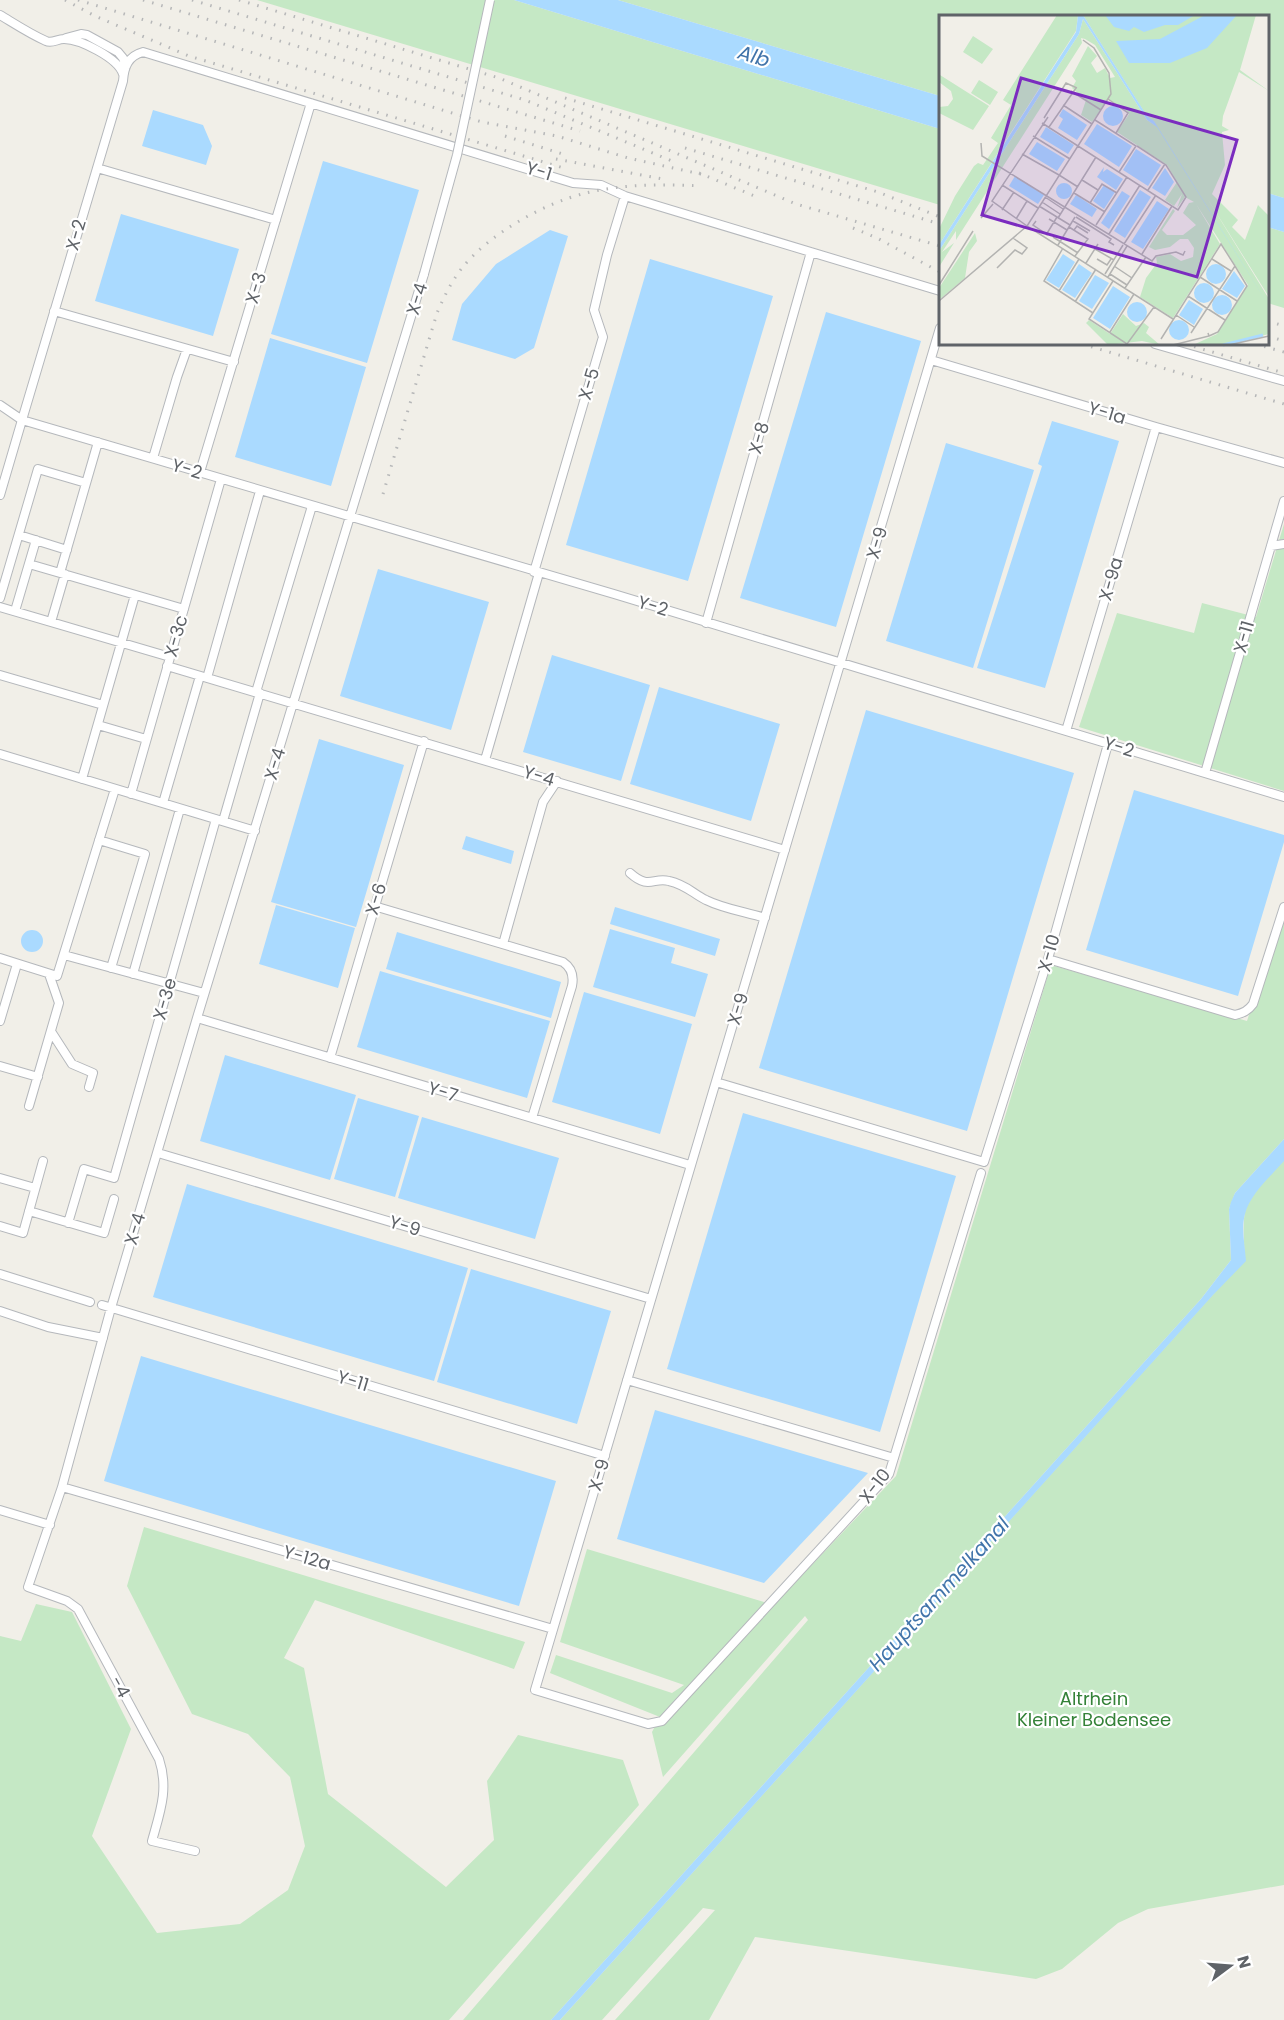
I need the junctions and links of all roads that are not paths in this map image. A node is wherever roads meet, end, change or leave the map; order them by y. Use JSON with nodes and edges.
{"nodes":[{"id":1,"x":490,"y":0,"type":"edge"},
{"id":2,"x":0,"y":15,"type":"edge"},
{"id":3,"x":136,"y":54,"type":"joint"},
{"id":4,"x":124,"y":70,"type":"junction"},
{"id":5,"x":311,"y":103,"type":"junction"},
{"id":6,"x":98,"y":168,"type":"junction"},
{"id":7,"x":625,"y":196,"type":"junction"},
{"id":8,"x":276,"y":220,"type":"junction"},
{"id":9,"x":811,"y":252,"type":"junction"},
{"id":10,"x":939,"y":291,"type":"edge"},
{"id":11,"x":54,"y":311,"type":"junction"},
{"id":12,"x":939,"y":332,"type":"edge"},
{"id":13,"x":1158,"y":345,"type":"edge"},
{"id":14,"x":188,"y":349,"type":"junction"},
{"id":15,"x":931,"y":360,"type":"junction"},
{"id":16,"x":234,"y":362,"type":"junction"},
{"id":17,"x":1284,"y":381,"type":"edge"},
{"id":18,"x":0,"y":405,"type":"edge"},
{"id":19,"x":22,"y":420,"type":"junction"},
{"id":20,"x":1156,"y":427,"type":"junction"},
{"id":21,"x":98,"y":442,"type":"junction"},
{"id":22,"x":153,"y":458,"type":"junction"},
{"id":23,"x":1284,"y":463,"type":"edge"},
{"id":24,"x":200,"y":472,"type":"junction"},
{"id":25,"x":221,"y":479,"type":"junction"},
{"id":26,"x":86,"y":483,"type":"junction"},
{"id":27,"x":260,"y":491,"type":"junction"},
{"id":28,"x":0,"y":495,"type":"edge"},
{"id":29,"x":1284,"y":501,"type":"edge"},
{"id":30,"x":312,"y":506,"type":"junction"},
{"id":31,"x":350,"y":518,"type":"junction"},
{"id":32,"x":19,"y":535,"type":"junction"},
{"id":33,"x":36,"y":540,"type":"junction"},
{"id":34,"x":1284,"y":544,"type":"edge"},
{"id":35,"x":1271,"y":546,"type":"junction"},
{"id":36,"x":67,"y":550,"type":"junction"},
{"id":37,"x":29,"y":564,"type":"junction"},
{"id":38,"x":537,"y":572,"type":"junction"},
{"id":39,"x":62,"y":573,"type":"junction"},
{"id":40,"x":135,"y":594,"type":"junction"},
{"id":41,"x":0,"y":598,"type":"edge"},
{"id":42,"x":0,"y":607,"type":"edge"},
{"id":43,"x":184,"y":609,"type":"junction"},
{"id":44,"x":15,"y":612,"type":"junction"},
{"id":45,"x":51,"y":622,"type":"junction"},
{"id":46,"x":706,"y":623,"type":"junction"},
{"id":47,"x":121,"y":642,"type":"junction"},
{"id":48,"x":170,"y":657,"type":"junction"},
{"id":49,"x":841,"y":664,"type":"junction"},
{"id":50,"x":167,"y":666,"type":"junction"},
{"id":51,"x":0,"y":675,"type":"edge"},
{"id":52,"x":203,"y":677,"type":"junction"},
{"id":53,"x":258,"y":693,"type":"junction"},
{"id":54,"x":293,"y":703,"type":"junction"},
{"id":55,"x":104,"y":705,"type":"junction"},
{"id":56,"x":98,"y":724,"type":"junction"},
{"id":57,"x":1066,"y":731,"type":"junction"},
{"id":58,"x":146,"y":739,"type":"junction"},
{"id":59,"x":424,"y":741,"type":"junction"},
{"id":60,"x":1108,"y":744,"type":"junction"},
{"id":61,"x":1,"y":757,"type":"edge"},
{"id":62,"x":485,"y":759,"type":"junction"},
{"id":63,"x":1205,"y":773,"type":"junction"},
{"id":64,"x":82,"y":779,"type":"junction"},
{"id":65,"x":557,"y":781,"type":"junction"},
{"id":66,"x":115,"y":789,"type":"junction"},
{"id":67,"x":130,"y":794,"type":"junction"},
{"id":68,"x":1284,"y":797,"type":"edge"},
{"id":69,"x":163,"y":803,"type":"junction"},
{"id":70,"x":180,"y":808,"type":"junction"},
{"id":71,"x":220,"y":820,"type":"junction"},
{"id":72,"x":255,"y":831,"type":"junction"},
{"id":73,"x":99,"y":840,"type":"junction"},
{"id":74,"x":785,"y":850,"type":"junction"},
{"id":75,"x":630,"y":873,"type":"dead end"},
{"id":76,"x":374,"y":906,"type":"junction"},
{"id":77,"x":1284,"y":907,"type":"edge"},
{"id":78,"x":765,"y":918,"type":"junction"},
{"id":79,"x":503,"y":944,"type":"junction"},
{"id":80,"x":64,"y":955,"type":"junction"},
{"id":81,"x":0,"y":958,"type":"edge"},
{"id":82,"x":1048,"y":959,"type":"junction"},
{"id":83,"x":17,"y":964,"type":"junction"},
{"id":84,"x":111,"y":968,"type":"junction"},
{"id":85,"x":133,"y":974,"type":"junction"},
{"id":86,"x":53,"y":975,"type":"junction"},
{"id":87,"x":169,"y":984,"type":"junction"},
{"id":88,"x":204,"y":993,"type":"junction"},
{"id":89,"x":197,"y":1018,"type":"junction"},
{"id":90,"x":0,"y":1021,"type":"edge"},
{"id":91,"x":52,"y":1033,"type":"junction"},
{"id":92,"x":330,"y":1058,"type":"junction"},
{"id":93,"x":0,"y":1066,"type":"edge"},
{"id":94,"x":38,"y":1077,"type":"junction"},
{"id":95,"x":716,"y":1082,"type":"junction"},
{"id":96,"x":89,"y":1087,"type":"dead end"},
{"id":97,"x":29,"y":1106,"type":"dead end"},
{"id":98,"x":532,"y":1118,"type":"junction"},
{"id":99,"x":158,"y":1153,"type":"junction"},
{"id":100,"x":44,"y":1161,"type":"dead end"},
{"id":101,"x":690,"y":1165,"type":"junction"},
{"id":102,"x":981,"y":1173,"type":"dead end"},
{"id":103,"x":0,"y":1178,"type":"edge"},
{"id":104,"x":36,"y":1188,"type":"junction"},
{"id":105,"x":114,"y":1199,"type":"dead end"},
{"id":106,"x":29,"y":1211,"type":"junction"},
{"id":107,"x":68,"y":1223,"type":"junction"},
{"id":108,"x":0,"y":1226,"type":"edge"},
{"id":109,"x":0,"y":1275,"type":"edge"},
{"id":110,"x":651,"y":1299,"type":"junction"},
{"id":111,"x":90,"y":1302,"type":"dead end"},
{"id":112,"x":102,"y":1305,"type":"dead end"},
{"id":113,"x":111,"y":1308,"type":"junction"},
{"id":114,"x":0,"y":1311,"type":"edge"},
{"id":115,"x":103,"y":1338,"type":"junction"},
{"id":116,"x":627,"y":1380,"type":"junction"},
{"id":117,"x":605,"y":1456,"type":"junction"},
{"id":118,"x":894,"y":1458,"type":"junction"},
{"id":119,"x":62,"y":1487,"type":"junction"},
{"id":120,"x":0,"y":1510,"type":"edge"},
{"id":121,"x":50,"y":1525,"type":"junction"},
{"id":122,"x":553,"y":1629,"type":"junction"},
{"id":123,"x":535,"y":1690,"type":"joint"},
{"id":124,"x":195,"y":1851,"type":"dead end"}],
"edges":[{"from":1,"to":31,"type":"street","name":"X-4","bridge":true},
{"from":2,"to":4,"type":"street"},
{"from":3,"to":4,"type":"street","name":"X-2"},
{"from":3,"to":5,"type":"street","name":"Y-1"},
{"from":4,"to":6,"type":"street","name":"X-2"},
{"from":5,"to":7,"type":"street","name":"Y-1"},
{"from":5,"to":8,"type":"street","name":"X-3"},
{"from":6,"to":8,"type":"street"},
{"from":6,"to":11,"type":"street","name":"X-2"},
{"from":7,"to":9,"type":"street","name":"Y-1"},
{"from":7,"to":38,"type":"street","name":"X-5"},
{"from":8,"to":16,"type":"street","name":"X-3"},
{"from":9,"to":10,"type":"street","name":"Y-1"},
{"from":9,"to":46,"type":"street","name":"X-8"},
{"from":11,"to":14,"type":"street"},
{"from":11,"to":19,"type":"street","name":"X-2"},
{"from":12,"to":15,"type":"street","name":"X-9"},
{"from":13,"to":17,"type":"street"},
{"from":14,"to":16,"type":"street"},
{"from":14,"to":22,"type":"street"},
{"from":15,"to":20,"type":"street","name":"Y-1a"},
{"from":15,"to":49,"type":"street","name":"X-9"},
{"from":16,"to":24,"type":"street","name":"X-3"},
{"from":18,"to":19,"type":"street"},
{"from":19,"to":21,"type":"street","name":"Y-2"},
{"from":19,"to":28,"type":"street","name":"X-2"},
{"from":20,"to":23,"type":"street","name":"Y-1a"},
{"from":20,"to":57,"type":"street","name":"X-9a"},
{"from":21,"to":22,"type":"street","name":"Y-2"},
{"from":21,"to":26,"type":"street"},
{"from":22,"to":24,"type":"street","name":"Y-2"},
{"from":24,"to":25,"type":"street","name":"Y-2"},
{"from":25,"to":27,"type":"street","name":"Y-2"},
{"from":25,"to":43,"type":"street","name":"X-3c"},
{"from":26,"to":32,"type":"street"},
{"from":26,"to":36,"type":"street"},
{"from":27,"to":30,"type":"street","name":"Y-2"},
{"from":27,"to":52,"type":"street"},
{"from":29,"to":35,"type":"street","name":"X-11"},
{"from":30,"to":31,"type":"street","name":"Y-2"},
{"from":30,"to":53,"type":"street","name":"X-3e"},
{"from":31,"to":38,"type":"street","name":"Y-2"},
{"from":31,"to":54,"type":"street","name":"X-4"},
{"from":32,"to":33,"type":"street"},
{"from":32,"to":41,"type":"street"},
{"from":33,"to":36,"type":"street"},
{"from":33,"to":37,"type":"street"},
{"from":34,"to":35,"type":"street"},
{"from":35,"to":63,"type":"street","name":"X-11"},
{"from":36,"to":39,"type":"street"},
{"from":37,"to":39,"type":"street"},
{"from":37,"to":44,"type":"street"},
{"from":38,"to":46,"type":"street","name":"Y-2"},
{"from":38,"to":62,"type":"street","name":"X-5"},
{"from":39,"to":40,"type":"street"},
{"from":39,"to":45,"type":"street"},
{"from":40,"to":43,"type":"street"},
{"from":40,"to":47,"type":"street"},
{"from":42,"to":44,"type":"street"},
{"from":43,"to":48,"type":"street","name":"X-3c"},
{"from":44,"to":45,"type":"street"},
{"from":45,"to":47,"type":"street"},
{"from":46,"to":49,"type":"street","name":"Y-2"},
{"from":47,"to":48,"type":"street"},
{"from":47,"to":55,"type":"street"},
{"from":48,"to":50,"type":"street","name":"X-3c"},
{"from":49,"to":57,"type":"street","name":"Y-2"},
{"from":49,"to":74,"type":"street","name":"X-9"},
{"from":50,"to":52,"type":"street","name":"Y-4"},
{"from":50,"to":58,"type":"street","name":"X-3c"},
{"from":51,"to":55,"type":"street"},
{"from":52,"to":53,"type":"street","name":"Y-4"},
{"from":52,"to":69,"type":"street"},
{"from":53,"to":54,"type":"street","name":"Y-4"},
{"from":53,"to":71,"type":"street","name":"X-3e"},
{"from":54,"to":59,"type":"street","name":"Y-4"},
{"from":54,"to":72,"type":"street","name":"X-4"},
{"from":55,"to":56,"type":"street"},
{"from":56,"to":58,"type":"street"},
{"from":56,"to":64,"type":"street"},
{"from":57,"to":60,"type":"street","name":"Y-2"},
{"from":58,"to":67,"type":"street","name":"X-3c"},
{"from":59,"to":62,"type":"street","name":"Y-4"},
{"from":59,"to":76,"type":"street","name":"X-6"},
{"from":60,"to":63,"type":"street","name":"Y-2"},
{"from":60,"to":82,"type":"street","name":"X-10"},
{"from":61,"to":64,"type":"street"},
{"from":62,"to":65,"type":"street","name":"Y-4"},
{"from":63,"to":68,"type":"street","name":"Y-2"},
{"from":64,"to":66,"type":"street"},
{"from":65,"to":74,"type":"street","name":"Y-4"},
{"from":65,"to":79,"type":"street"},
{"from":66,"to":67,"type":"street"},
{"from":66,"to":73,"type":"street"},
{"from":67,"to":69,"type":"street"},
{"from":69,"to":70,"type":"street"},
{"from":70,"to":71,"type":"street"},
{"from":70,"to":85,"type":"street"},
{"from":71,"to":72,"type":"street"},
{"from":71,"to":87,"type":"street","name":"X-3e"},
{"from":72,"to":88,"type":"street","name":"X-4"},
{"from":73,"to":80,"type":"street"},
{"from":73,"to":84,"type":"street"},
{"from":74,"to":78,"type":"street","name":"X-9"},
{"from":75,"to":78,"type":"street"},
{"from":76,"to":79,"type":"street"},
{"from":76,"to":92,"type":"street","name":"X-6"},
{"from":77,"to":82,"type":"street"},
{"from":78,"to":95,"type":"street","name":"X-9"},
{"from":79,"to":98,"type":"street"},
{"from":80,"to":84,"type":"street"},
{"from":80,"to":86,"type":"street"},
{"from":81,"to":83,"type":"street"},
{"from":82,"to":95,"type":"street","name":"X-10"},
{"from":83,"to":86,"type":"street"},
{"from":83,"to":90,"type":"street"},
{"from":84,"to":85,"type":"street"},
{"from":85,"to":87,"type":"street"},
{"from":86,"to":91,"type":"street"},
{"from":87,"to":88,"type":"street"},
{"from":87,"to":107,"type":"street","name":"X-3e"},
{"from":88,"to":89,"type":"street","name":"X-4"},
{"from":89,"to":92,"type":"street","name":"Y-7"},
{"from":89,"to":99,"type":"street","name":"X-4"},
{"from":91,"to":94,"type":"street"},
{"from":91,"to":96,"type":"street"},
{"from":92,"to":98,"type":"street","name":"Y-7"},
{"from":93,"to":94,"type":"street"},
{"from":94,"to":97,"type":"street"},
{"from":95,"to":101,"type":"street","name":"X-9"},
{"from":98,"to":101,"type":"street","name":"Y-7"},
{"from":99,"to":110,"type":"street","name":"Y-9"},
{"from":99,"to":113,"type":"street","name":"X-4"},
{"from":100,"to":104,"type":"street"},
{"from":101,"to":110,"type":"street","name":"X-9"},
{"from":102,"to":118,"type":"street","name":"X-10"},
{"from":103,"to":104,"type":"street"},
{"from":104,"to":106,"type":"street"},
{"from":105,"to":107,"type":"street"},
{"from":106,"to":107,"type":"street"},
{"from":106,"to":108,"type":"street"},
{"from":109,"to":111,"type":"street"},
{"from":110,"to":116,"type":"street","name":"X-9"},
{"from":112,"to":113,"type":"street","name":"Y-11"},
{"from":113,"to":115,"type":"street","name":"X-4"},
{"from":113,"to":117,"type":"street","name":"Y-11"},
{"from":114,"to":115,"type":"street"},
{"from":115,"to":119,"type":"street","name":"X-4"},
{"from":116,"to":117,"type":"street","name":"X-9"},
{"from":116,"to":118,"type":"street"},
{"from":117,"to":122,"type":"street","name":"X-9"},
{"from":118,"to":123,"type":"street","name":"X-10"},
{"from":119,"to":121,"type":"street","name":"X-4"},
{"from":119,"to":122,"type":"street","name":"Y-12a"},
{"from":120,"to":121,"type":"street"},
{"from":121,"to":124,"type":"street","name":"-4"},
{"from":122,"to":123,"type":"street","name":"X-9"}]}
